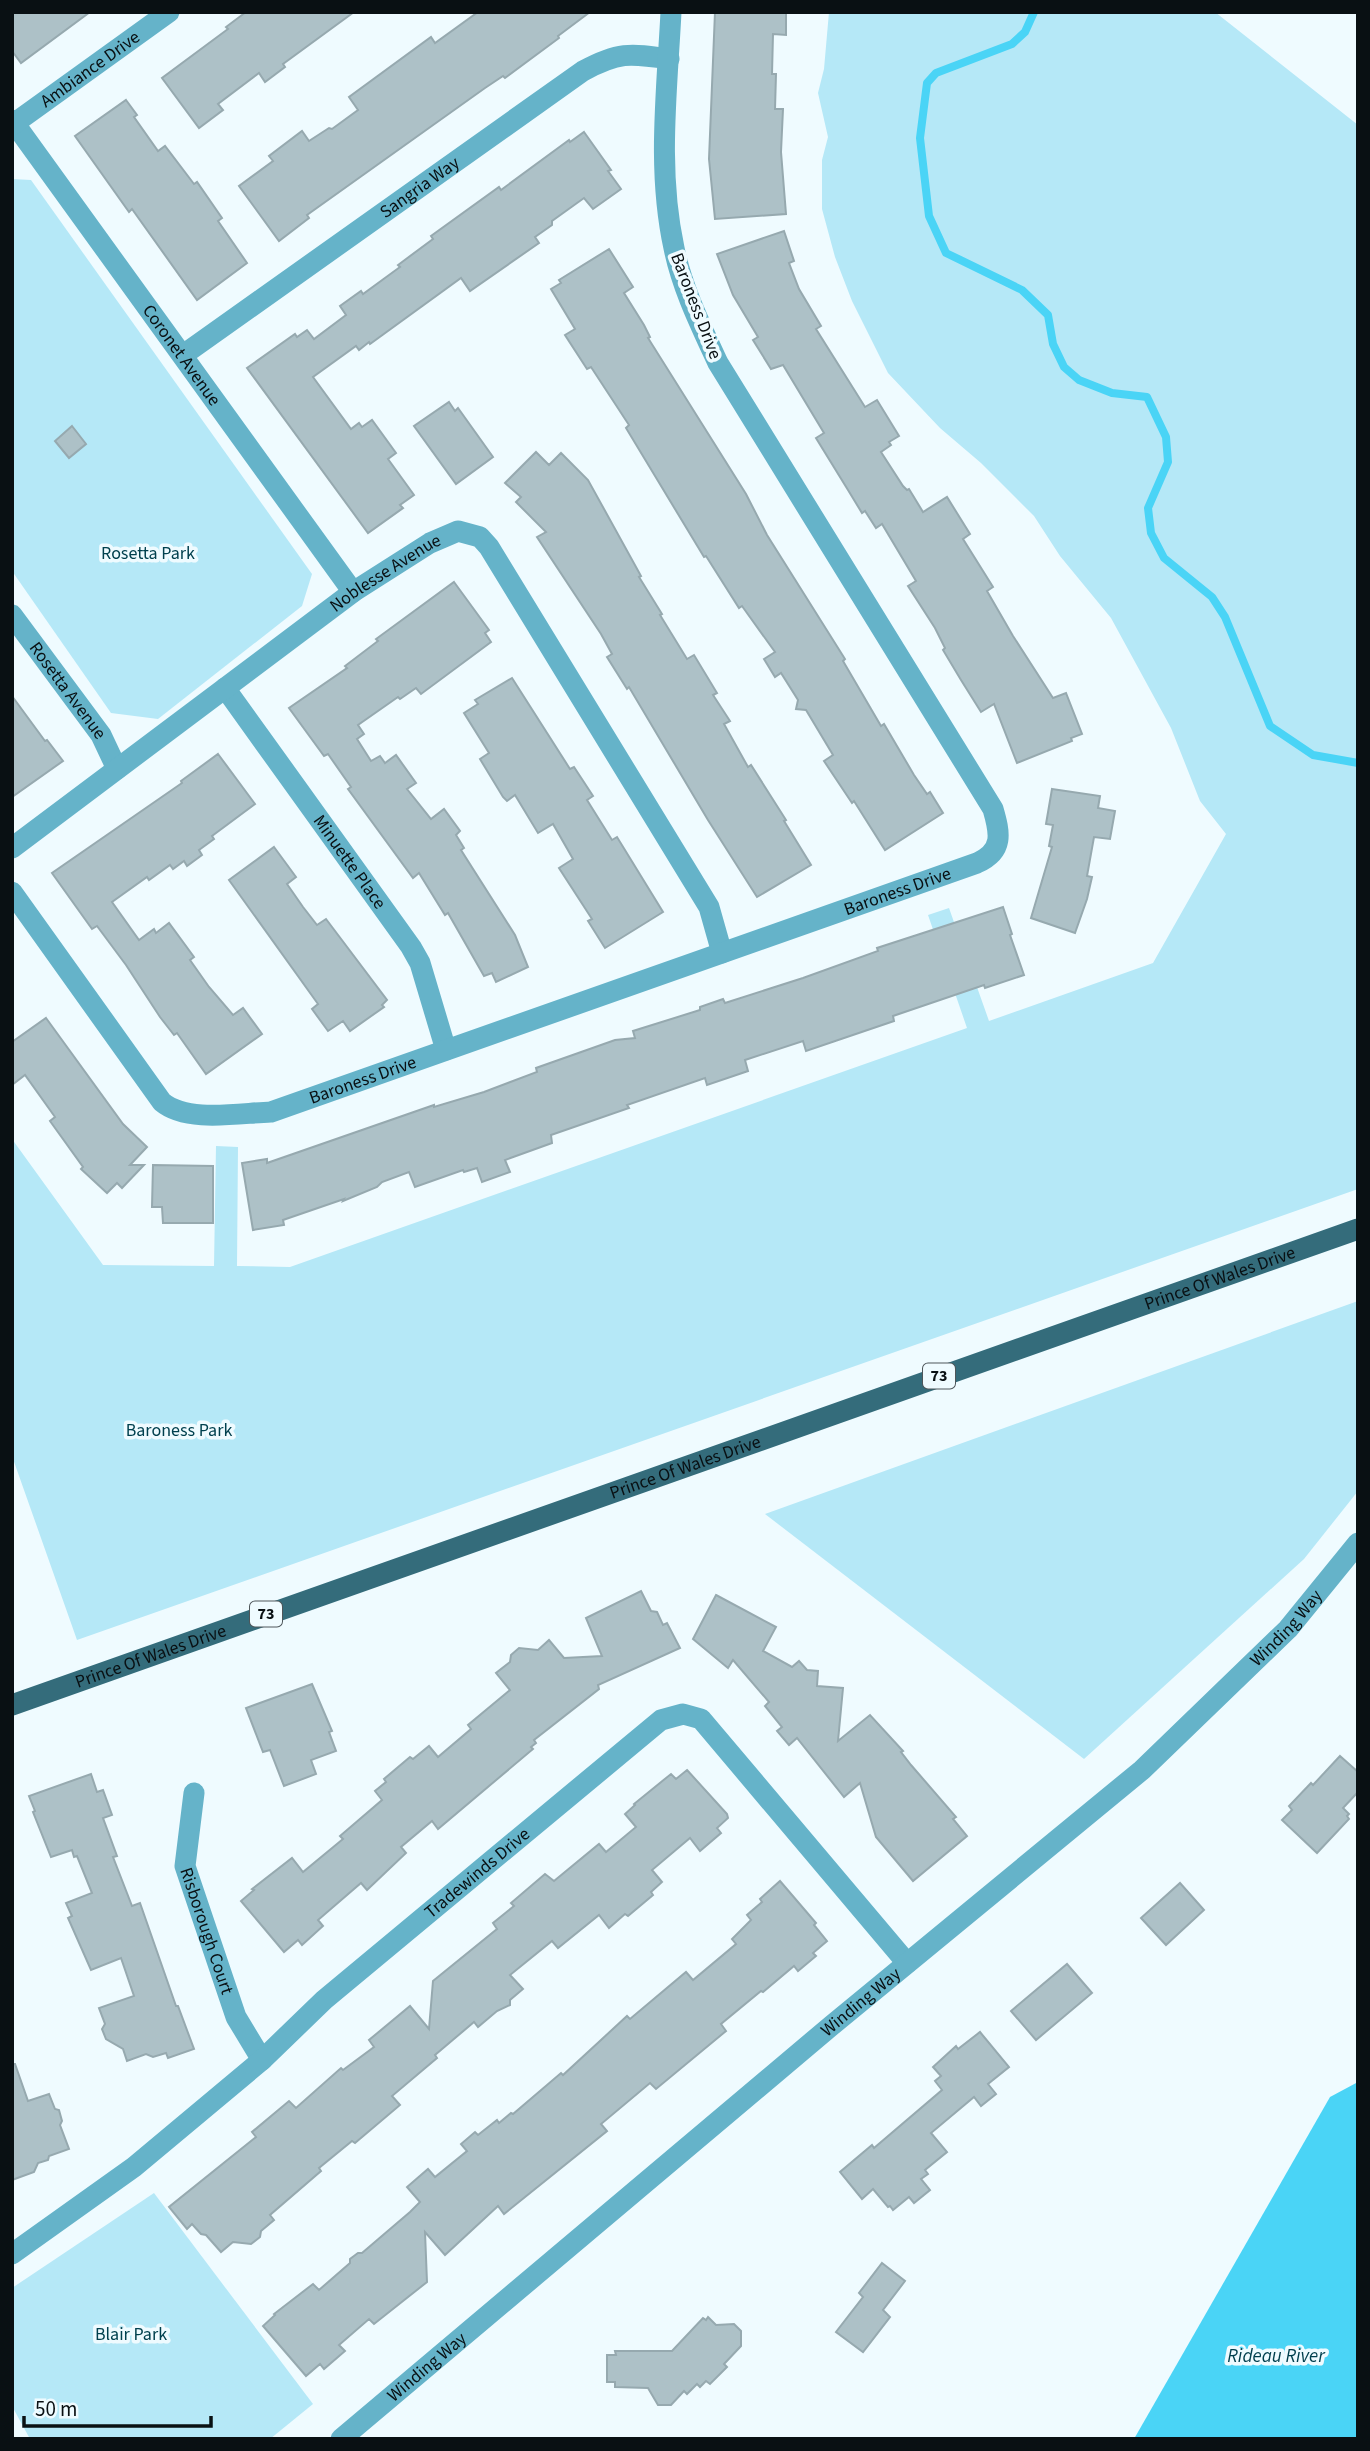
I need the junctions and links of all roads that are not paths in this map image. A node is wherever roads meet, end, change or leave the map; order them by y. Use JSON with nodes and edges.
{"nodes":[{"id":1,"x":169,"y":12,"type":"edge"},
{"id":2,"x":671,"y":12,"type":"edge"},
{"id":3,"x":668,"y":59,"type":"junction"},
{"id":4,"x":13,"y":123,"type":"edge"},
{"id":5,"x":183,"y":355,"type":"junction"},
{"id":6,"x":353,"y":592,"type":"junction"},
{"id":7,"x":12,"y":615,"type":"edge"},
{"id":8,"x":225,"y":688,"type":"junction"},
{"id":9,"x":117,"y":769,"type":"junction"},
{"id":10,"x":12,"y":848,"type":"edge"},
{"id":11,"x":12,"y":892,"type":"edge"},
{"id":12,"x":722,"y":953,"type":"junction"},
{"id":13,"x":446,"y":1050,"type":"junction"},
{"id":14,"x":1358,"y":1228,"type":"edge"},
{"id":15,"x":1358,"y":1543,"type":"edge"},
{"id":16,"x":12,"y":1705,"type":"edge"},
{"id":17,"x":194,"y":1793,"type":"dead end"},
{"id":18,"x":907,"y":1963,"type":"junction"},
{"id":19,"x":262,"y":2060,"type":"junction"},
{"id":20,"x":12,"y":2254,"type":"edge"},
{"id":21,"x":341,"y":2439,"type":"edge"}],
"edges":[{"from":1,"to":4,"type":"street","name":"Ambiance Drive"},
{"from":2,"to":3,"type":"street","name":"Baroness Drive"},
{"from":3,"to":5,"type":"street","name":"Sangria Way"},
{"from":3,"to":12,"type":"street","name":"Baroness Drive"},
{"from":4,"to":5,"type":"street","name":"Coronet Avenue"},
{"from":5,"to":6,"type":"street","name":"Coronet Avenue"},
{"from":6,"to":8,"type":"street","name":"Noblesse Avenue"},
{"from":6,"to":12,"type":"street","name":"Noblesse Avenue"},
{"from":7,"to":9,"type":"street","name":"Rosetta Avenue"},
{"from":8,"to":9,"type":"street","name":"Noblesse Avenue"},
{"from":8,"to":13,"type":"street","name":"Minuette Place"},
{"from":9,"to":10,"type":"street","name":"Noblesse Avenue"},
{"from":11,"to":13,"type":"street","name":"Baroness Drive"},
{"from":12,"to":13,"type":"street","name":"Baroness Drive"},
{"from":14,"to":16,"type":"main road","name":"Prince Of Wales Drive","number":"73"},
{"from":15,"to":18,"type":"street","name":"Winding Way"},
{"from":17,"to":19,"type":"street","name":"Risborough Court"},
{"from":18,"to":19,"type":"street","name":"Tradewinds Drive"},
{"from":18,"to":21,"type":"street","name":"Winding Way"},
{"from":19,"to":20,"type":"street","name":"Tradewinds Drive"}]}
